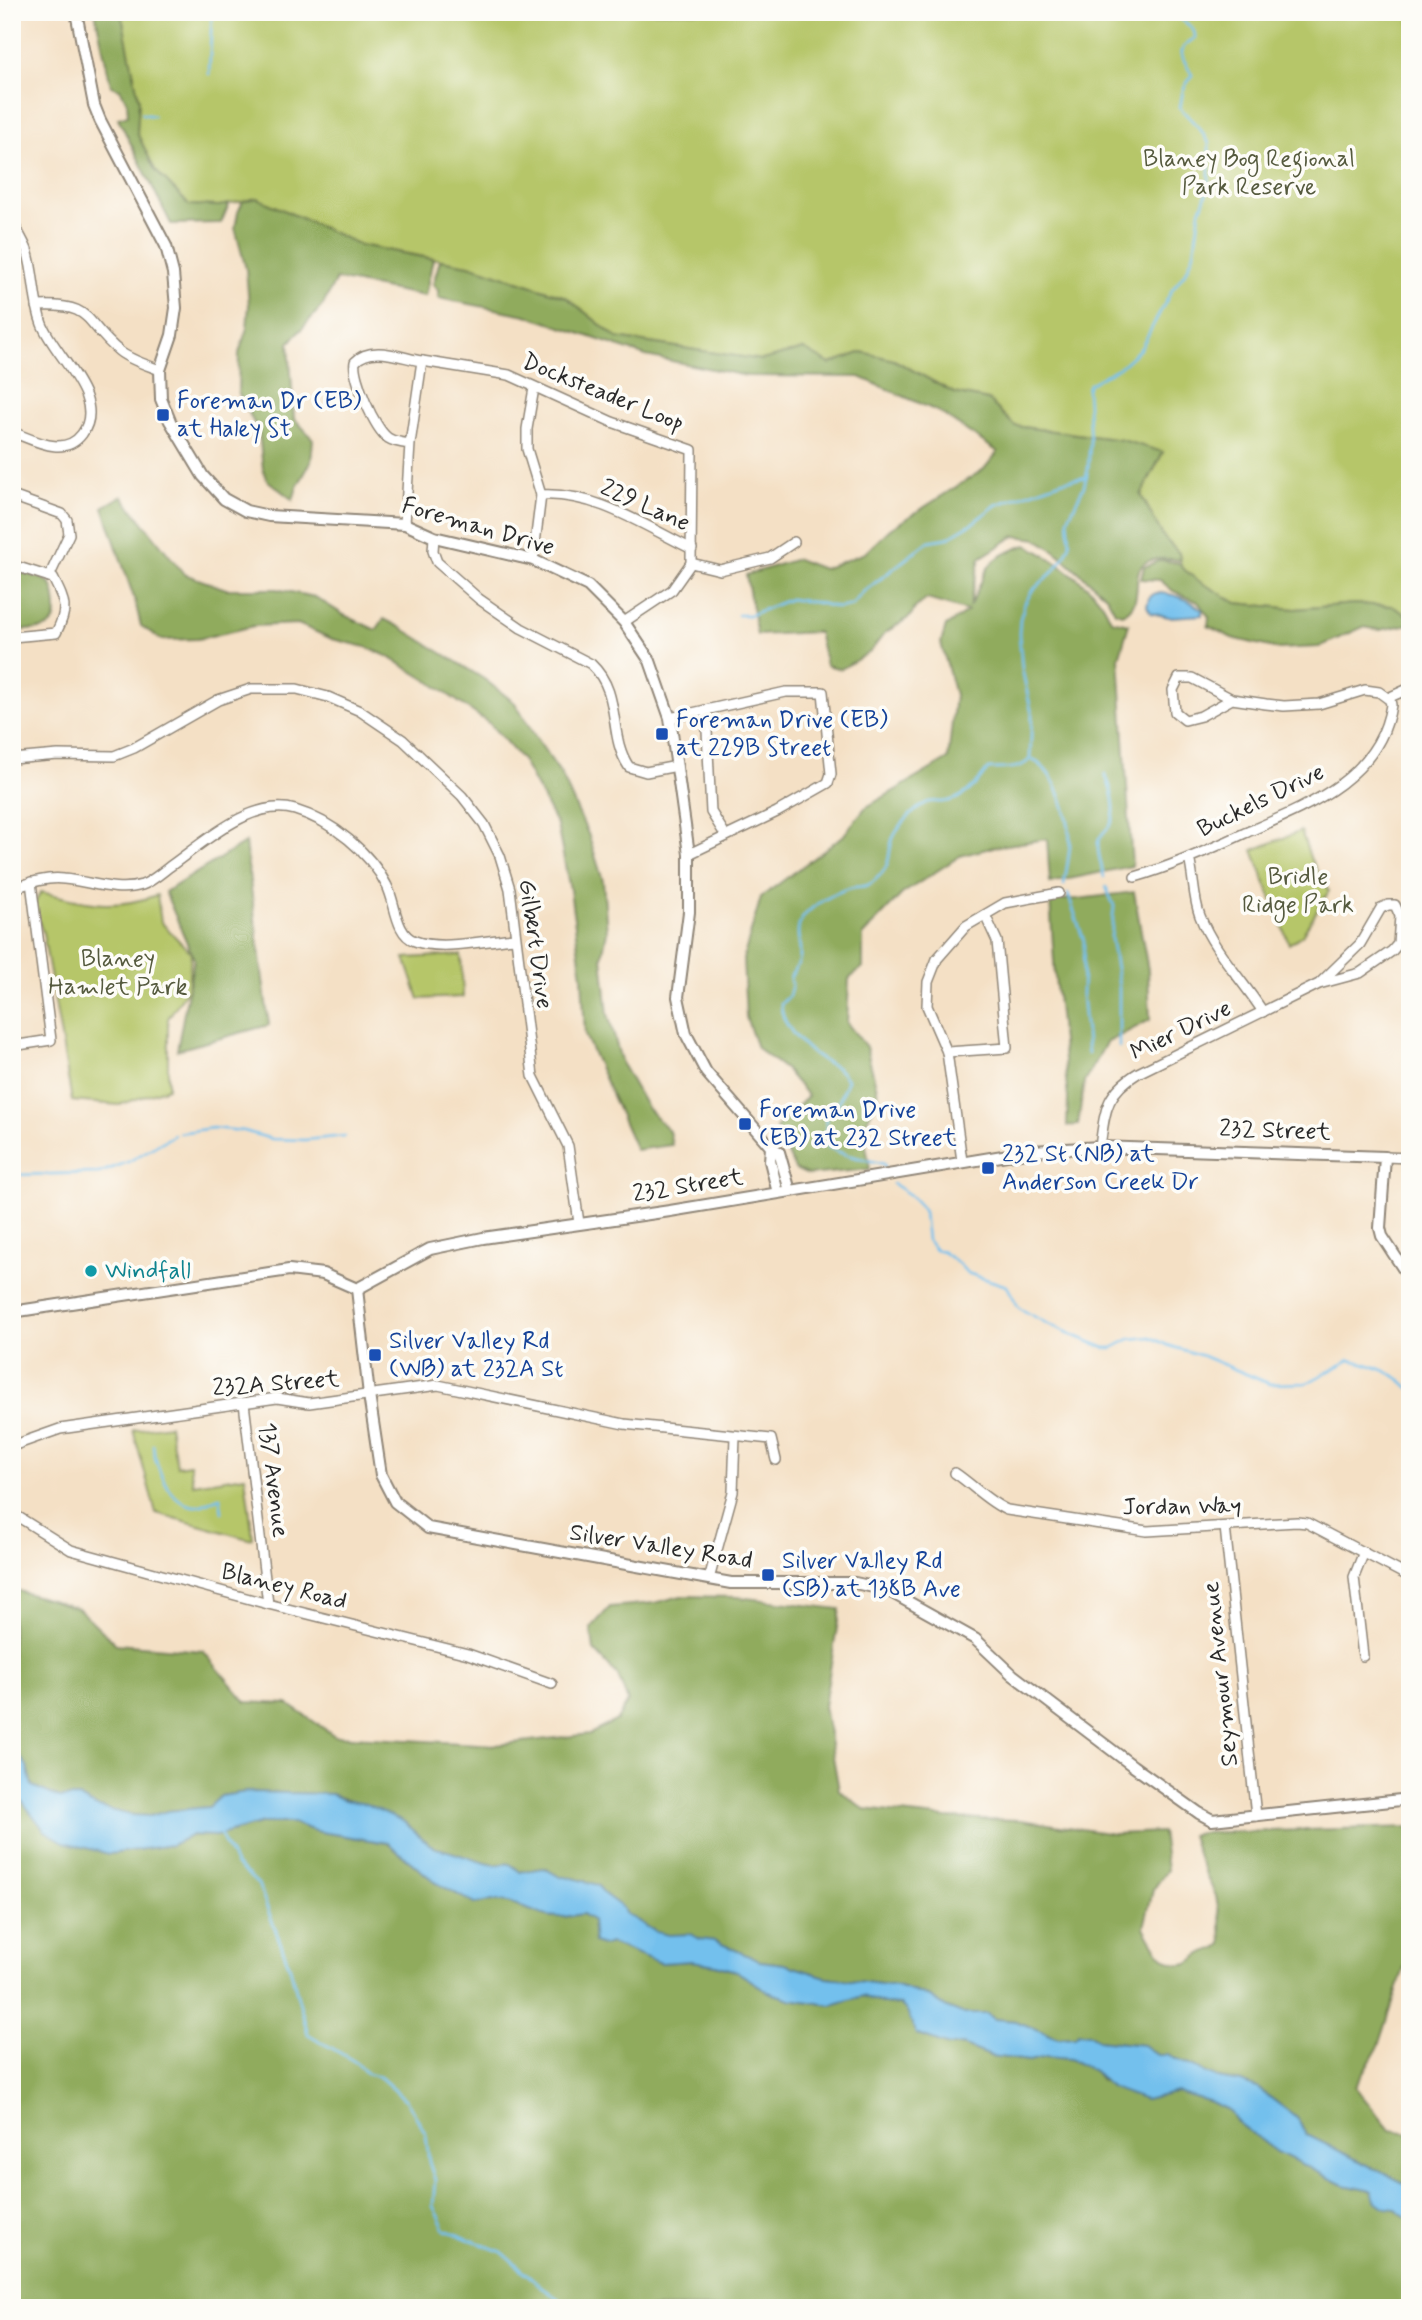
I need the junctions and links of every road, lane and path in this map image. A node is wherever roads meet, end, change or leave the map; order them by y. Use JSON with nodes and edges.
{"nodes":[{"id":1,"x":76,"y":12,"type":"edge"},
{"id":2,"x":12,"y":221,"type":"edge"},
{"id":3,"x":37,"y":306,"type":"junction"},
{"id":4,"x":422,"y":361,"type":"junction"},
{"id":5,"x":160,"y":370,"type":"junction"},
{"id":6,"x":534,"y":388,"type":"junction"},
{"id":7,"x":12,"y":432,"type":"edge"},
{"id":8,"x":410,"y":444,"type":"junction"},
{"id":9,"x":541,"y":495,"type":"junction"},
{"id":10,"x":12,"y":496,"type":"edge"},
{"id":11,"x":405,"y":524,"type":"junction"},
{"id":12,"x":434,"y":537,"type":"junction"},
{"id":13,"x":794,"y":542,"type":"dead end"},
{"id":14,"x":692,"y":549,"type":"junction"},
{"id":15,"x":533,"y":560,"type":"junction"},
{"id":16,"x":691,"y":563,"type":"junction"},
{"id":17,"x":12,"y":565,"type":"edge"},
{"id":18,"x":49,"y":577,"type":"junction"},
{"id":19,"x":624,"y":622,"type":"junction"},
{"id":20,"x":12,"y":637,"type":"edge"},
{"id":21,"x":1410,"y":688,"type":"edge"},
{"id":22,"x":1388,"y":698,"type":"junction"},
{"id":23,"x":1232,"y":699,"type":"junction"},
{"id":24,"x":706,"y":710,"type":"junction"},
{"id":25,"x":670,"y":718,"type":"junction"},
{"id":26,"x":12,"y":759,"type":"edge"},
{"id":27,"x":677,"y":766,"type":"junction"},
{"id":28,"x":726,"y":836,"type":"junction"},
{"id":29,"x":689,"y":854,"type":"junction"},
{"id":30,"x":1189,"y":858,"type":"junction"},
{"id":31,"x":1135,"y":877,"type":"dead end"},
{"id":32,"x":31,"y":882,"type":"junction"},
{"id":33,"x":12,"y":889,"type":"edge"},
{"id":34,"x":1059,"y":893,"type":"dead end"},
{"id":35,"x":985,"y":915,"type":"junction"},
{"id":36,"x":515,"y":938,"type":"junction"},
{"id":37,"x":1319,"y":984,"type":"junction"},
{"id":38,"x":1263,"y":1012,"type":"junction"},
{"id":39,"x":12,"y":1046,"type":"edge"},
{"id":40,"x":947,"y":1052,"type":"junction"},
{"id":41,"x":771,"y":1147,"type":"junction"},
{"id":42,"x":1100,"y":1147,"type":"junction"},
{"id":43,"x":1385,"y":1157,"type":"junction"},
{"id":44,"x":1410,"y":1158,"type":"edge"},
{"id":45,"x":962,"y":1161,"type":"junction"},
{"id":46,"x":790,"y":1191,"type":"junction"},
{"id":47,"x":778,"y":1193,"type":"junction"},
{"id":48,"x":579,"y":1223,"type":"junction"},
{"id":49,"x":1410,"y":1279,"type":"edge"},
{"id":50,"x":357,"y":1289,"type":"junction"},
{"id":51,"x":12,"y":1312,"type":"edge"},
{"id":52,"x":369,"y":1395,"type":"junction"},
{"id":53,"x":244,"y":1403,"type":"junction"},
{"id":54,"x":735,"y":1437,"type":"junction"},
{"id":55,"x":12,"y":1446,"type":"edge"},
{"id":56,"x":776,"y":1461,"type":"dead end"},
{"id":57,"x":956,"y":1473,"type":"dead end"},
{"id":58,"x":12,"y":1513,"type":"edge"},
{"id":59,"x":1225,"y":1527,"type":"junction"},
{"id":60,"x":1364,"y":1552,"type":"junction"},
{"id":61,"x":1410,"y":1577,"type":"edge"},
{"id":62,"x":709,"y":1579,"type":"junction"},
{"id":63,"x":268,"y":1604,"type":"junction"},
{"id":64,"x":1363,"y":1656,"type":"dead end"},
{"id":65,"x":552,"y":1685,"type":"dead end"},
{"id":66,"x":1410,"y":1799,"type":"edge"},
{"id":67,"x":1256,"y":1816,"type":"junction"}],
"edges":[{"from":1,"to":5,"type":"street","name":"Foreman Drive"},
{"from":2,"to":3,"type":"street"},
{"from":3,"to":5,"type":"street"},
{"from":3,"to":7,"type":"street"},
{"from":4,"to":6,"type":"street","name":"Docksteader Loop"},
{"from":4,"to":8,"type":"street"},
{"from":4,"to":8,"type":"street","name":"Docksteader Loop"},
{"from":5,"to":11,"type":"street","name":"Foreman Drive"},
{"from":6,"to":9,"type":"street"},
{"from":6,"to":14,"type":"street","name":"Docksteader Loop"},
{"from":8,"to":11,"type":"street"},
{"from":9,"to":14,"type":"street","name":"229 Lane"},
{"from":9,"to":15,"type":"street"},
{"from":10,"to":18,"type":"street"},
{"from":11,"to":12,"type":"street","name":"Foreman Drive"},
{"from":12,"to":15,"type":"street","name":"Foreman Drive"},
{"from":12,"to":27,"type":"street"},
{"from":13,"to":16,"type":"street"},
{"from":14,"to":16,"type":"street","name":"Docksteader Loop"},
{"from":15,"to":19,"type":"street","name":"Foreman Drive"},
{"from":16,"to":19,"type":"street"},
{"from":17,"to":18,"type":"street"},
{"from":18,"to":20,"type":"street"},
{"from":19,"to":25,"type":"street","name":"Foreman Drive"},
{"from":21,"to":22,"type":"street"},
{"from":22,"to":23,"type":"street"},
{"from":22,"to":30,"type":"street","name":"Buckels Drive"},
{"from":23,"to":23,"type":"street"},
{"from":24,"to":25,"type":"street"},
{"from":24,"to":28,"type":"street"},
{"from":24,"to":28,"type":"street"},
{"from":25,"to":27,"type":"street","name":"Foreman Drive"},
{"from":26,"to":36,"type":"street","name":"Gilbert Drive"},
{"from":27,"to":29,"type":"street","name":"Foreman Drive"},
{"from":28,"to":29,"type":"street"},
{"from":29,"to":41,"type":"street","name":"Foreman Drive"},
{"from":30,"to":31,"type":"street","name":"Buckels Drive"},
{"from":30,"to":38,"type":"street"},
{"from":32,"to":33,"type":"street"},
{"from":32,"to":36,"type":"street"},
{"from":32,"to":39,"type":"street"},
{"from":34,"to":35,"type":"street"},
{"from":35,"to":40,"type":"street"},
{"from":35,"to":40,"type":"street"},
{"from":36,"to":48,"type":"street","name":"Gilbert Drive"},
{"from":37,"to":37,"type":"street","name":"Mier Drive"},
{"from":37,"to":38,"type":"street","name":"Mier Drive"},
{"from":38,"to":42,"type":"street","name":"Mier Drive"},
{"from":40,"to":45,"type":"street"},
{"from":41,"to":46,"type":"street","name":"Foreman Drive"},
{"from":41,"to":47,"type":"street"},
{"from":42,"to":43,"type":"street","name":"232 Street"},
{"from":42,"to":45,"type":"street","name":"232 Street"},
{"from":43,"to":44,"type":"street"},
{"from":43,"to":49,"type":"street"},
{"from":45,"to":46,"type":"street","name":"232 Street"},
{"from":46,"to":47,"type":"street","name":"232 Street"},
{"from":47,"to":48,"type":"street","name":"232 Street"},
{"from":48,"to":50,"type":"street","name":"232 Street"},
{"from":50,"to":51,"type":"street"},
{"from":50,"to":52,"type":"street","name":"Silver Valley Road"},
{"from":52,"to":53,"type":"street","name":"232A Street"},
{"from":52,"to":54,"type":"street","name":"232A Street"},
{"from":52,"to":62,"type":"street","name":"Silver Valley Road"},
{"from":53,"to":55,"type":"street","name":"232A Street"},
{"from":53,"to":63,"type":"street","name":"137 Avenue"},
{"from":54,"to":56,"type":"street","name":"232A Street"},
{"from":54,"to":62,"type":"street"},
{"from":57,"to":59,"type":"street","name":"Jordan Way"},
{"from":58,"to":63,"type":"street","name":"Blaney Road"},
{"from":59,"to":60,"type":"street","name":"Jordan Way"},
{"from":59,"to":67,"type":"street","name":"Seymour Avenue"},
{"from":60,"to":61,"type":"street","name":"Jordan Way"},
{"from":60,"to":64,"type":"street"},
{"from":62,"to":67,"type":"street","name":"Silver Valley Road"},
{"from":63,"to":65,"type":"street","name":"Blaney Road"},
{"from":66,"to":67,"type":"street","name":"Silver Valley Road"}]}
